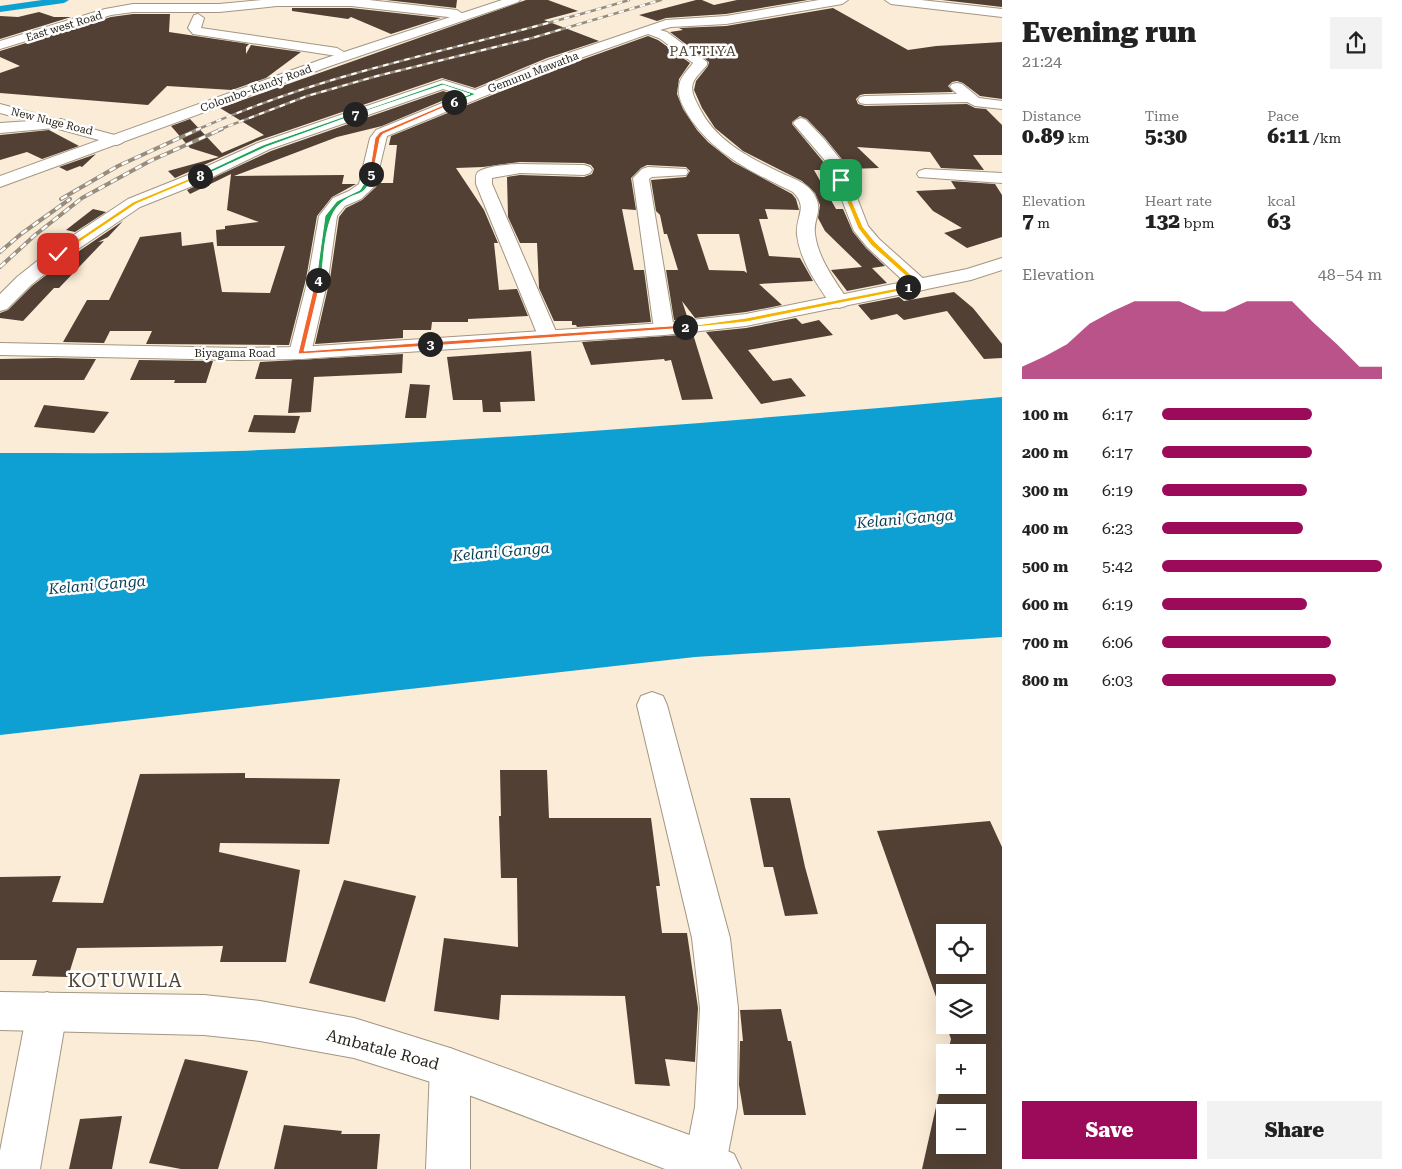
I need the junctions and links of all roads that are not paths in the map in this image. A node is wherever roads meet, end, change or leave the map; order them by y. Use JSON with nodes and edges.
{"nodes":[{"id":1,"x":499,"y":0,"type":"edge"},
{"id":2,"x":514,"y":0,"type":"edge"},
{"id":3,"x":842,"y":0,"type":"edge"},
{"id":4,"x":891,"y":0,"type":"edge"},
{"id":5,"x":253,"y":2,"type":"edge"},
{"id":6,"x":390,"y":2,"type":"edge"},
{"id":7,"x":1002,"y":12,"type":"edge"},
{"id":8,"x":457,"y":14,"type":"junction"},
{"id":9,"x":198,"y":18,"type":"dead end"},
{"id":10,"x":648,"y":30,"type":"junction"},
{"id":11,"x":0,"y":45,"type":"edge"},
{"id":12,"x":337,"y":52,"type":"junction"},
{"id":13,"x":956,"y":87,"type":"dead end"},
{"id":14,"x":474,"y":94,"type":"junction"},
{"id":15,"x":969,"y":98,"type":"junction"},
{"id":16,"x":865,"y":100,"type":"dead end"},
{"id":17,"x":1002,"y":106,"type":"edge"},
{"id":18,"x":0,"y":108,"type":"edge"},
{"id":19,"x":801,"y":123,"type":"dead end"},
{"id":20,"x":61,"y":124,"type":"junction"},
{"id":21,"x":0,"y":128,"type":"edge"},
{"id":22,"x":110,"y":137,"type":"junction"},
{"id":23,"x":584,"y":170,"type":"dead end"},
{"id":24,"x":680,"y":172,"type":"dead end"},
{"id":25,"x":0,"y":174,"type":"edge"},
{"id":26,"x":925,"y":174,"type":"dead end"},
{"id":27,"x":1002,"y":178,"type":"edge"},
{"id":28,"x":0,"y":182,"type":"edge"},
{"id":29,"x":1002,"y":264,"type":"edge"},
{"id":30,"x":919,"y":285,"type":"junction"},
{"id":31,"x":839,"y":302,"type":"junction"},
{"id":32,"x":0,"y":305,"type":"edge"},
{"id":33,"x":664,"y":329,"type":"junction"},
{"id":34,"x":548,"y":336,"type":"junction"},
{"id":35,"x":0,"y":348,"type":"edge"},
{"id":36,"x":300,"y":353,"type":"junction"},
{"id":37,"x":652,"y":705,"type":"dead end"},
{"id":38,"x":0,"y":1011,"type":"edge"},
{"id":39,"x":47,"y":1012,"type":"junction"},
{"id":40,"x":450,"y":1068,"type":"junction"},
{"id":41,"x":712,"y":1166,"type":"edge"},
{"id":42,"x":18,"y":1169,"type":"edge"},
{"id":43,"x":448,"y":1169,"type":"edge"}],
"edges":[{"from":1,"to":8,"type":"main road","name":"Colombo-Kandy Road"},
{"from":2,"to":22,"type":"main road","name":"Colombo-Kandy Road"},
{"from":3,"to":10,"type":"main road","name":"Gemunu Mawatha"},
{"from":4,"to":7,"type":"main road"},
{"from":5,"to":6,"type":"main road","name":"East west Road"},
{"from":5,"to":11,"type":"main road","name":"East west Road"},
{"from":6,"to":8,"type":"main road","name":"East west Road"},
{"from":8,"to":12,"type":"main road","name":"Colombo-Kandy Road"},
{"from":9,"to":12,"type":"main road"},
{"from":10,"to":14,"type":"main road","name":"Gemunu Mawatha"},
{"from":10,"to":31,"type":"main road"},
{"from":12,"to":22,"type":"main road","name":"Colombo-Kandy Road"},
{"from":13,"to":15,"type":"main road"},
{"from":14,"to":32,"type":"main road"},
{"from":14,"to":36,"type":"main road","name":"Gemunu Mawatha"},
{"from":15,"to":16,"type":"main road"},
{"from":15,"to":17,"type":"main road"},
{"from":18,"to":20,"type":"main road","name":"New Nuge Road"},
{"from":19,"to":30,"type":"main road"},
{"from":20,"to":21,"type":"main road"},
{"from":20,"to":22,"type":"main road","name":"New Nuge Road"},
{"from":22,"to":25,"type":"main road","name":"Colombo-Kandy Road"},
{"from":22,"to":28,"type":"main road","name":"Colombo-Kandy Road"},
{"from":23,"to":34,"type":"main road"},
{"from":24,"to":33,"type":"main road"},
{"from":26,"to":27,"type":"main road"},
{"from":29,"to":30,"type":"main road","name":"Biyagama Road"},
{"from":30,"to":31,"type":"main road","name":"Biyagama Road"},
{"from":31,"to":33,"type":"main road","name":"Biyagama Road"},
{"from":33,"to":34,"type":"main road","name":"Biyagama Road"},
{"from":34,"to":36,"type":"main road","name":"Biyagama Road"},
{"from":35,"to":36,"type":"main road","name":"Biyagama Road"},
{"from":37,"to":41,"type":"main road"},
{"from":38,"to":39,"type":"main road","name":"Ambatale Road"},
{"from":39,"to":40,"type":"main road","name":"Ambatale Road"},
{"from":39,"to":42,"type":"main road"},
{"from":40,"to":41,"type":"main road","name":"Ambatale Road"},
{"from":40,"to":43,"type":"main road"}]}
